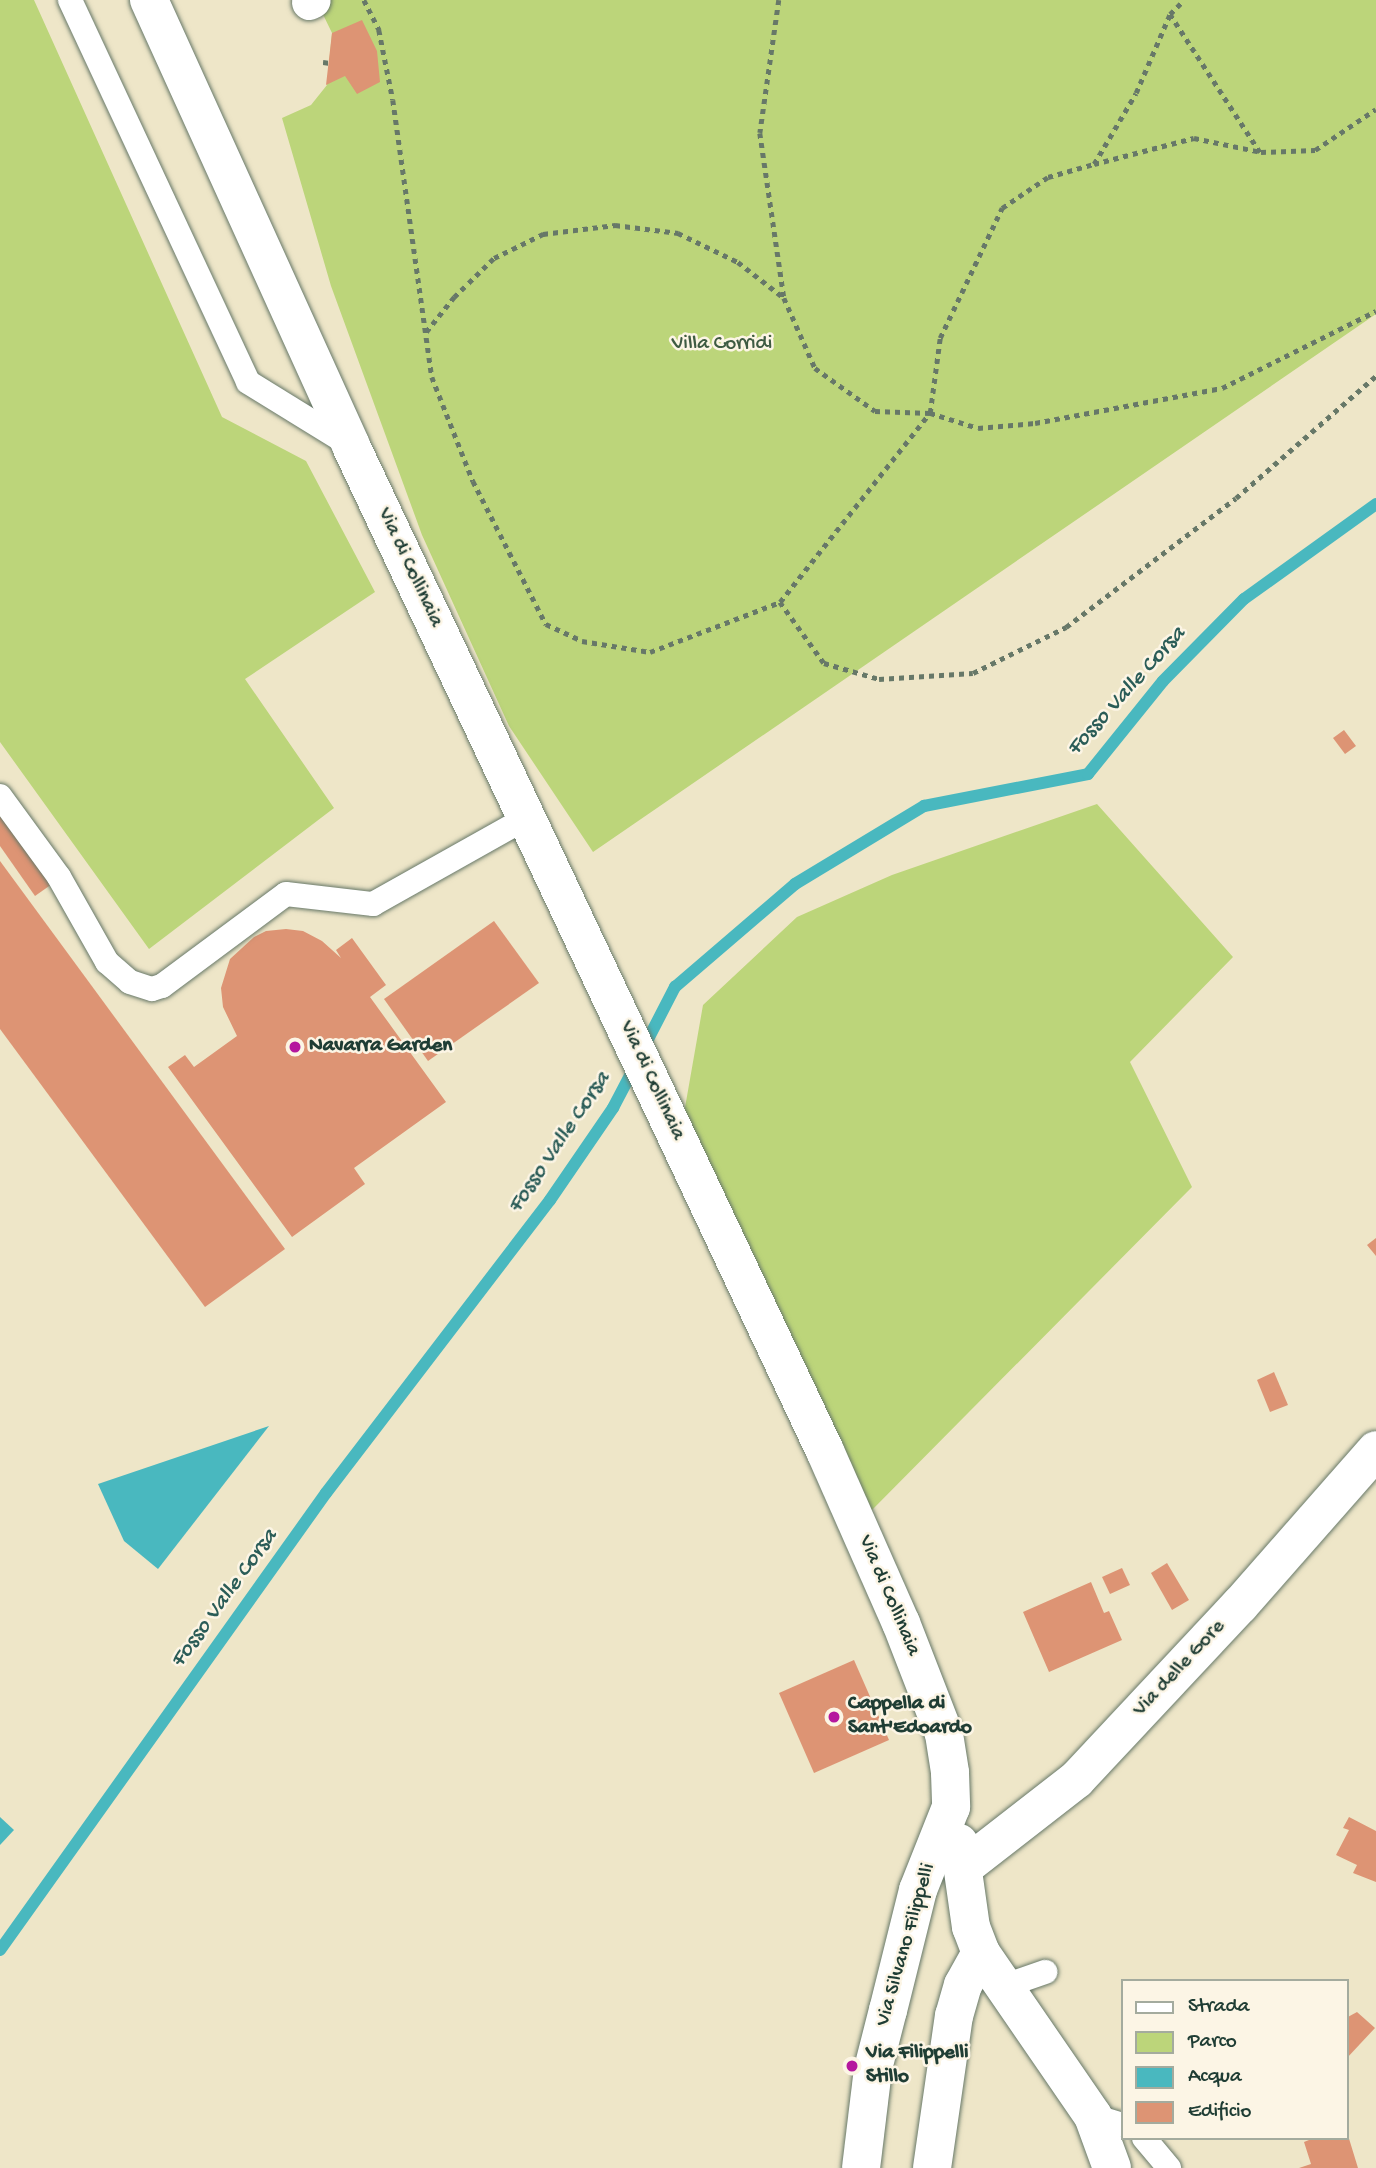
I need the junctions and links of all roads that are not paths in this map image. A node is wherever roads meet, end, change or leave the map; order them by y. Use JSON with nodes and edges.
{"nodes":[{"id":1,"x":70,"y":0,"type":"edge"},
{"id":2,"x":149,"y":0,"type":"edge"},
{"id":3,"x":351,"y":446,"type":"junction"},
{"id":4,"x":0,"y":796,"type":"edge"},
{"id":5,"x":528,"y":817,"type":"junction"},
{"id":6,"x":1376,"y":1450,"type":"edge"},
{"id":7,"x":951,"y":1807,"type":"junction"},
{"id":8,"x":964,"y":1867,"type":"junction"},
{"id":9,"x":981,"y":1953,"type":"junction"},
{"id":10,"x":1045,"y":1972,"type":"dead end"},
{"id":11,"x":1002,"y":1987,"type":"junction"},
{"id":12,"x":1108,"y":2120,"type":"edge"},
{"id":13,"x":1146,"y":2140,"type":"edge"},
{"id":14,"x":861,"y":2168,"type":"edge"},
{"id":15,"x":932,"y":2168,"type":"edge"},
{"id":16,"x":1112,"y":2168,"type":"edge"},
{"id":17,"x":1169,"y":2168,"type":"edge"}],
"edges":[{"from":1,"to":3,"type":"lane"},
{"from":2,"to":3,"type":"street","name":"Via di Collinaia"},
{"from":3,"to":5,"type":"street","name":"Via di Collinaia"},
{"from":4,"to":5,"type":"lane"},
{"from":5,"to":7,"type":"street","name":"Via di Collinaia"},
{"from":6,"to":8,"type":"street","name":"Via delle Gore"},
{"from":7,"to":8,"type":"street","name":"Via di Collinaia"},
{"from":7,"to":14,"type":"street","name":"Via Silvano Filippelli"},
{"from":8,"to":9,"type":"street","name":"Via di Collinaia"},
{"from":9,"to":11,"type":"street","name":"Via di Collinaia"},
{"from":9,"to":15,"type":"street"},
{"from":10,"to":11,"type":"lane"},
{"from":11,"to":12,"type":"street","name":"Via di Collinaia"},
{"from":12,"to":16,"type":"street","name":"Via di Collinaia"},
{"from":13,"to":17,"type":"lane"}]}
